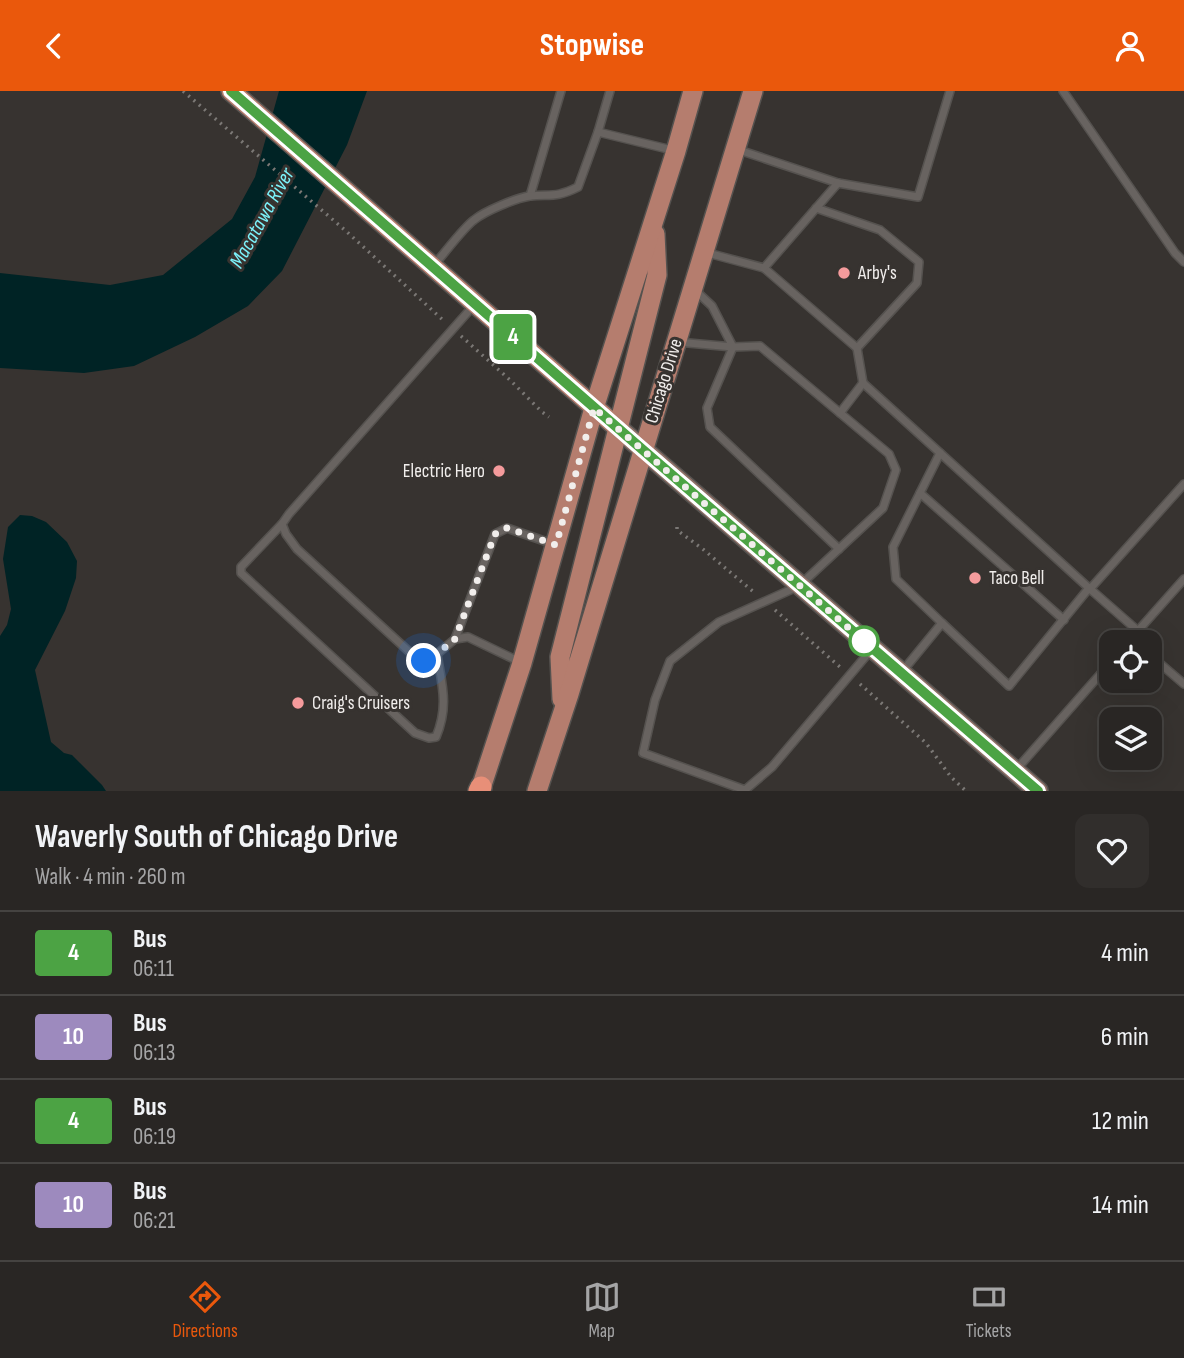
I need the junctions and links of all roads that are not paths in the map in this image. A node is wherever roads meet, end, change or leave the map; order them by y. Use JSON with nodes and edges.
{"nodes":[{"id":1,"x":231,"y":91,"type":"edge"},
{"id":2,"x":561,"y":91,"type":"edge"},
{"id":3,"x":610,"y":91,"type":"edge"},
{"id":4,"x":693,"y":91,"type":"edge"},
{"id":5,"x":753,"y":91,"type":"edge"},
{"id":6,"x":950,"y":91,"type":"edge"},
{"id":7,"x":1063,"y":91,"type":"edge"},
{"id":8,"x":597,"y":132,"type":"junction"},
{"id":9,"x":736,"y":149,"type":"junction"},
{"id":10,"x":676,"y":151,"type":"junction"},
{"id":11,"x":838,"y":183,"type":"junction"},
{"id":12,"x":530,"y":196,"type":"junction"},
{"id":13,"x":816,"y":208,"type":"junction"},
{"id":14,"x":655,"y":218,"type":"junction"},
{"id":15,"x":703,"y":252,"type":"junction"},
{"id":16,"x":1184,"y":262,"type":"edge"},
{"id":17,"x":433,"y":266,"type":"junction"},
{"id":18,"x":764,"y":268,"type":"junction"},
{"id":19,"x":692,"y":288,"type":"junction"},
{"id":20,"x":475,"y":303,"type":"junction"},
{"id":21,"x":676,"y":342,"type":"junction"},
{"id":22,"x":733,"y":347,"type":"junction"},
{"id":23,"x":857,"y":348,"type":"junction"},
{"id":24,"x":863,"y":383,"type":"junction"},
{"id":25,"x":594,"y":408,"type":"junction"},
{"id":26,"x":840,"y":413,"type":"junction"},
{"id":27,"x":618,"y":428,"type":"junction"},
{"id":28,"x":643,"y":450,"type":"junction"},
{"id":29,"x":940,"y":453,"type":"junction"},
{"id":30,"x":1184,"y":484,"type":"edge"},
{"id":31,"x":920,"y":493,"type":"junction"},
{"id":32,"x":282,"y":523,"type":"junction"},
{"id":33,"x":556,"y":545,"type":"junction"},
{"id":34,"x":839,"y":549,"type":"junction"},
{"id":35,"x":1184,"y":579,"type":"edge"},
{"id":36,"x":799,"y":586,"type":"junction"},
{"id":37,"x":1090,"y":589,"type":"junction"},
{"id":38,"x":1064,"y":620,"type":"junction"},
{"id":39,"x":942,"y":623,"type":"junction"},
{"id":40,"x":1137,"y":630,"type":"edge"},
{"id":41,"x":1139,"y":630,"type":"edge"},
{"id":42,"x":455,"y":639,"type":"junction"},
{"id":43,"x":872,"y":648,"type":"junction"},
{"id":44,"x":437,"y":654,"type":"junction"},
{"id":45,"x":522,"y":663,"type":"junction"},
{"id":46,"x":1162,"y":665,"type":"edge"},
{"id":47,"x":901,"y":673,"type":"junction"},
{"id":48,"x":1099,"y":675,"type":"edge"},
{"id":49,"x":1184,"y":684,"type":"edge"},
{"id":50,"x":562,"y":714,"type":"junction"},
{"id":51,"x":1014,"y":771,"type":"junction"},
{"id":52,"x":480,"y":790,"type":"edge"},
{"id":53,"x":537,"y":791,"type":"edge"},
{"id":54,"x":1038,"y":791,"type":"edge"}],
"edges":[{"from":1,"to":17,"type":"main road"},
{"from":2,"to":12,"type":"lane"},
{"from":3,"to":8,"type":"lane"},
{"from":4,"to":10,"type":"main road"},
{"from":5,"to":9,"type":"main road","name":"Chicago Drive"},
{"from":6,"to":11,"type":"lane"},
{"from":7,"to":16,"type":"lane"},
{"from":8,"to":10,"type":"lane"},
{"from":8,"to":12,"type":"lane"},
{"from":9,"to":11,"type":"lane"},
{"from":9,"to":15,"type":"main road","name":"Chicago Drive"},
{"from":10,"to":14,"type":"main road"},
{"from":11,"to":13,"type":"lane"},
{"from":12,"to":17,"type":"lane"},
{"from":13,"to":18,"type":"lane"},
{"from":13,"to":23,"type":"lane"},
{"from":14,"to":25,"type":"main road"},
{"from":14,"to":27,"type":"main road"},
{"from":15,"to":18,"type":"lane"},
{"from":15,"to":19,"type":"main road","name":"Chicago Drive"},
{"from":17,"to":20,"type":"main road"},
{"from":18,"to":23,"type":"lane"},
{"from":19,"to":21,"type":"main road","name":"Chicago Drive"},
{"from":19,"to":22,"type":"lane"},
{"from":20,"to":25,"type":"main road"},
{"from":20,"to":32,"type":"lane"},
{"from":21,"to":22,"type":"lane"},
{"from":21,"to":28,"type":"main road","name":"Chicago Drive"},
{"from":22,"to":26,"type":"lane"},
{"from":22,"to":34,"type":"lane"},
{"from":23,"to":24,"type":"lane"},
{"from":24,"to":26,"type":"lane"},
{"from":24,"to":29,"type":"lane"},
{"from":25,"to":27,"type":"main road"},
{"from":25,"to":33,"type":"main road"},
{"from":26,"to":34,"type":"lane"},
{"from":27,"to":28,"type":"main road"},
{"from":27,"to":50,"type":"main road"},
{"from":28,"to":36,"type":"main road"},
{"from":28,"to":50,"type":"main road","name":"Chicago Drive"},
{"from":29,"to":31,"type":"lane"},
{"from":29,"to":37,"type":"lane"},
{"from":30,"to":37,"type":"lane"},
{"from":31,"to":38,"type":"lane"},
{"from":31,"to":39,"type":"lane"},
{"from":32,"to":44,"type":"lane"},
{"from":32,"to":44,"type":"lane"},
{"from":33,"to":42,"type":"lane"},
{"from":33,"to":45,"type":"main road"},
{"from":34,"to":36,"type":"lane"},
{"from":35,"to":41,"type":"lane"},
{"from":36,"to":43,"type":"main road"},
{"from":36,"to":43,"type":"lane"},
{"from":37,"to":38,"type":"lane"},
{"from":37,"to":40,"type":"lane"},
{"from":38,"to":39,"type":"lane"},
{"from":39,"to":47,"type":"lane"},
{"from":42,"to":44,"type":"lane"},
{"from":42,"to":45,"type":"lane"},
{"from":43,"to":47,"type":"main road"},
{"from":45,"to":52,"type":"main road"},
{"from":46,"to":49,"type":"lane"},
{"from":47,"to":51,"type":"main road"},
{"from":48,"to":51,"type":"lane"},
{"from":50,"to":53,"type":"main road","name":"Chicago Drive"},
{"from":51,"to":54,"type":"main road"}]}
